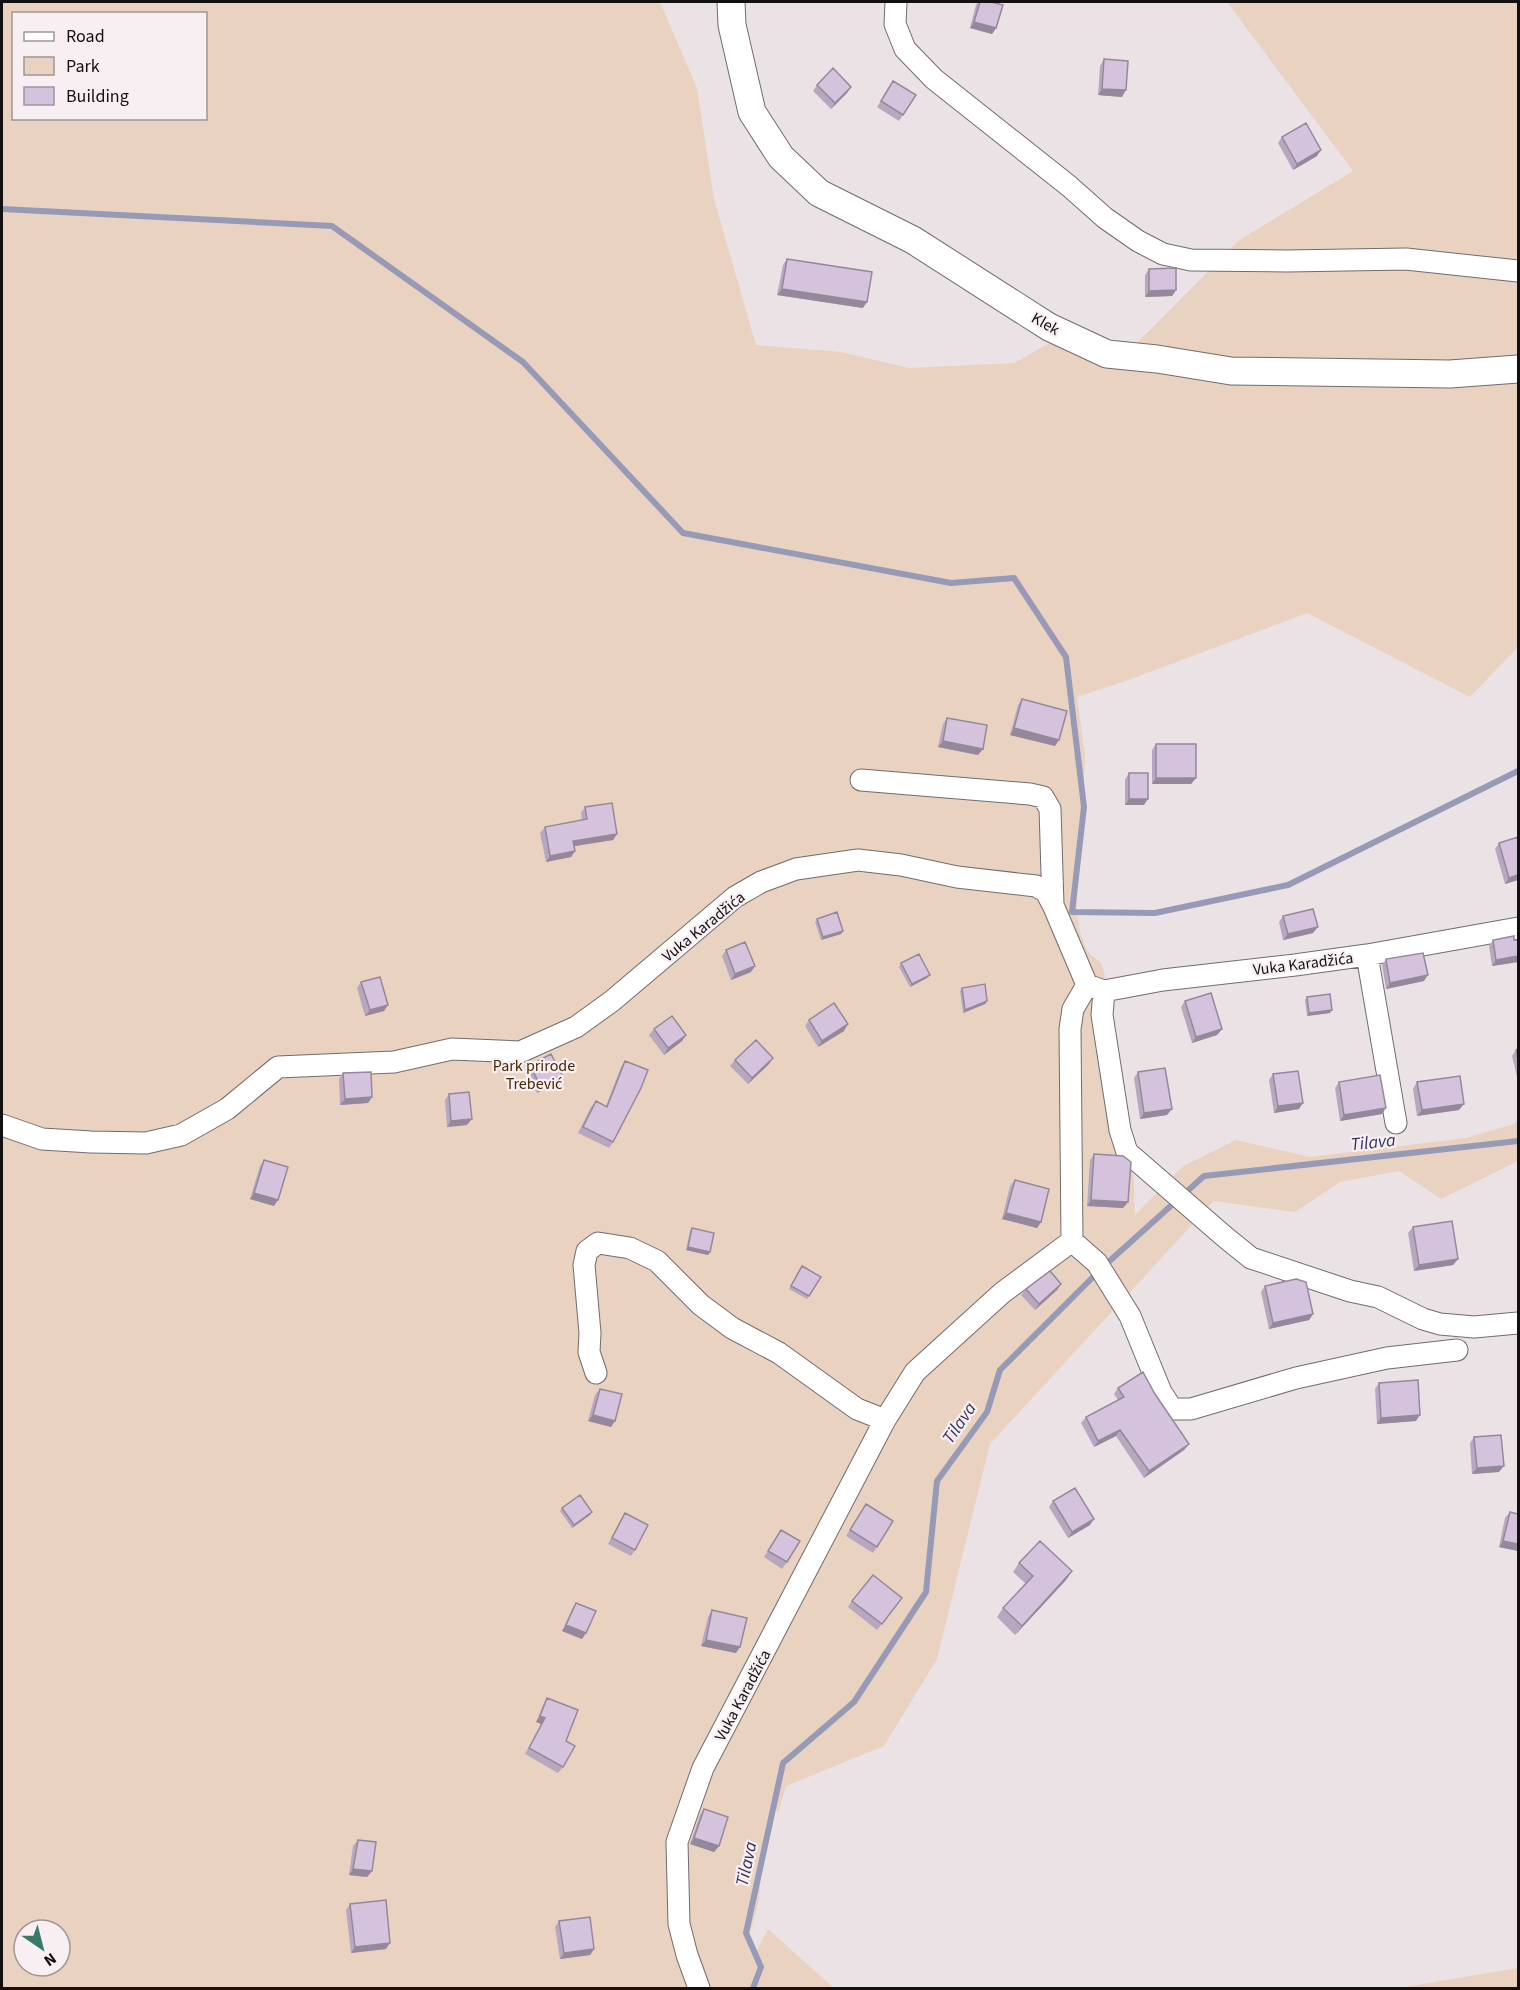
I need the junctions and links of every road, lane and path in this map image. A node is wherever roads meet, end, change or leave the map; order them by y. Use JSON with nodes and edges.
{"nodes":[{"id":1,"x":731,"y":2,"type":"edge"},
{"id":2,"x":896,"y":2,"type":"edge"},
{"id":3,"x":1518,"y":271,"type":"edge"},
{"id":4,"x":1518,"y":369,"type":"edge"},
{"id":5,"x":861,"y":780,"type":"dead end"},
{"id":6,"x":1053,"y":905,"type":"junction"},
{"id":7,"x":1518,"y":928,"type":"edge"},
{"id":8,"x":1367,"y":955,"type":"junction"},
{"id":9,"x":1096,"y":988,"type":"junction"},
{"id":10,"x":1396,"y":1123,"type":"dead end"},
{"id":11,"x":2,"y":1125,"type":"edge"},
{"id":12,"x":1072,"y":1241,"type":"junction"},
{"id":13,"x":1518,"y":1323,"type":"edge"},
{"id":14,"x":1457,"y":1350,"type":"dead end"},
{"id":15,"x":596,"y":1373,"type":"dead end"},
{"id":16,"x":885,"y":1420,"type":"junction"},
{"id":17,"x":699,"y":1989,"type":"edge"}],
"edges":[{"from":1,"to":4,"type":"street","name":"Klek"},
{"from":2,"to":3,"type":"street"},
{"from":5,"to":6,"type":"street"},
{"from":6,"to":9,"type":"street","name":"Vuka Karadžića"},
{"from":6,"to":11,"type":"street","name":"Vuka Karadžića"},
{"from":7,"to":8,"type":"street","name":"Vuka Karadžića"},
{"from":8,"to":9,"type":"street","name":"Vuka Karadžića"},
{"from":8,"to":10,"type":"street"},
{"from":9,"to":12,"type":"street"},
{"from":9,"to":13,"type":"street"},
{"from":12,"to":14,"type":"street"},
{"from":12,"to":16,"type":"street","name":"Vuka Karadžića"},
{"from":15,"to":16,"type":"street"},
{"from":16,"to":17,"type":"street","name":"Vuka Karadžića"}]}
